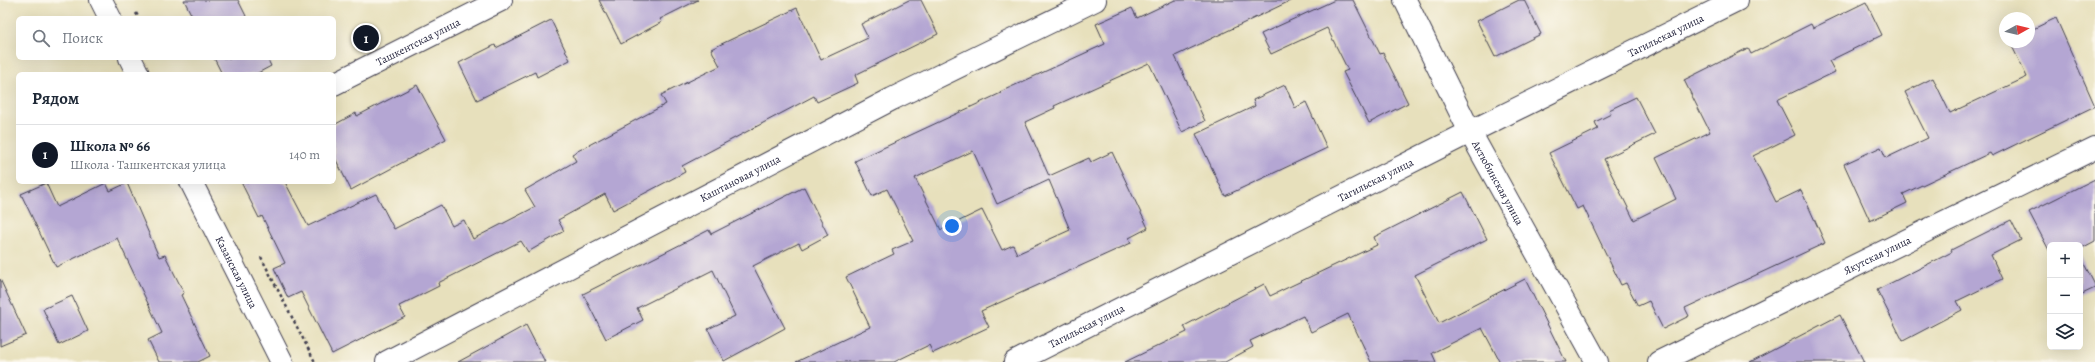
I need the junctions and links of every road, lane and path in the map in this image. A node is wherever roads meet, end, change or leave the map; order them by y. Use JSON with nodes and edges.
{"nodes":[{"id":1,"x":101,"y":0,"type":"edge"},
{"id":2,"x":502,"y":0,"type":"edge"},
{"id":3,"x":1094,"y":0,"type":"edge"},
{"id":4,"x":1405,"y":0,"type":"edge"},
{"id":5,"x":1737,"y":0,"type":"edge"},
{"id":6,"x":109,"y":16,"type":"edge"},
{"id":7,"x":131,"y":60,"type":"edge"},
{"id":8,"x":137,"y":72,"type":"edge"},
{"id":9,"x":336,"y":83,"type":"edge"},
{"id":10,"x":1470,"y":132,"type":"junction"},
{"id":11,"x":2095,"y":148,"type":"edge"},
{"id":12,"x":192,"y":184,"type":"edge"},
{"id":13,"x":258,"y":251,"type":"dead end"},
{"id":14,"x":282,"y":362,"type":"edge"},
{"id":15,"x":315,"y":362,"type":"edge"},
{"id":16,"x":387,"y":362,"type":"edge"},
{"id":17,"x":1015,"y":362,"type":"edge"},
{"id":18,"x":1597,"y":362,"type":"edge"},
{"id":19,"x":1659,"y":362,"type":"edge"}],
"edges":[{"from":1,"to":6,"type":"street"},
{"from":2,"to":9,"type":"street","name":"Ташкентская улица"},
{"from":3,"to":16,"type":"street","name":"Каштановая улица"},
{"from":4,"to":10,"type":"street","name":"Актюбинская улица"},
{"from":5,"to":10,"type":"street","name":"Тагильская улица"},
{"from":7,"to":8,"type":"street"},
{"from":10,"to":17,"type":"street","name":"Тагильская улица"},
{"from":10,"to":18,"type":"street","name":"Актюбинская улица"},
{"from":11,"to":19,"type":"street","name":"Якутская улица"},
{"from":12,"to":14,"type":"street","name":"Казанская улица"},
{"from":13,"to":15,"type":"path"}]}
